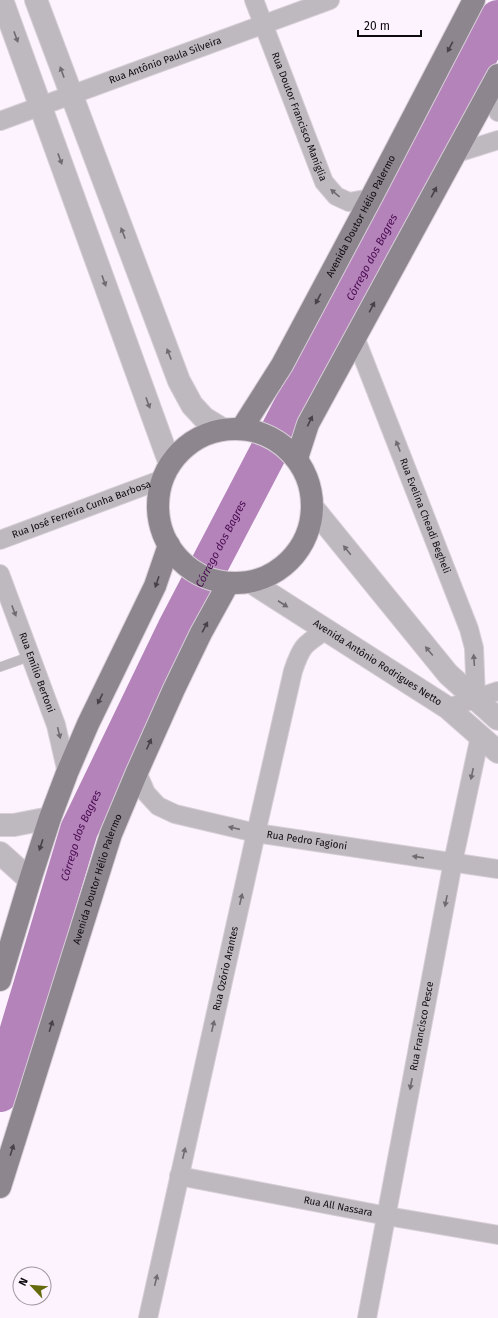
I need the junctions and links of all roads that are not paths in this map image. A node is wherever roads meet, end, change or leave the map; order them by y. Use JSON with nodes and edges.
{"nodes":[{"id":1,"x":2,"y":0,"type":"edge"},
{"id":2,"x":36,"y":0,"type":"edge"},
{"id":3,"x":254,"y":0,"type":"edge"},
{"id":4,"x":330,"y":0,"type":"edge"},
{"id":5,"x":472,"y":1,"type":"edge"},
{"id":6,"x":262,"y":24,"type":"junction"},
{"id":7,"x":494,"y":82,"type":"edge"},
{"id":8,"x":71,"y":95,"type":"junction"},
{"id":9,"x":41,"y":106,"type":"junction"},
{"id":10,"x":498,"y":112,"type":"edge"},
{"id":11,"x":0,"y":121,"type":"edge"},
{"id":12,"x":498,"y":140,"type":"edge"},
{"id":13,"x":454,"y":154,"type":"junction"},
{"id":14,"x":371,"y":198,"type":"junction"},
{"id":15,"x":355,"y":337,"type":"junction"},
{"id":16,"x":240,"y":430,"type":"junction"},
{"id":17,"x":290,"y":451,"type":"junction"},
{"id":18,"x":166,"y":472,"type":"junction"},
{"id":19,"x":313,"y":508,"type":"junction"},
{"id":20,"x":0,"y":540,"type":"edge"},
{"id":21,"x":168,"y":545,"type":"junction"},
{"id":22,"x":0,"y":574,"type":"edge"},
{"id":23,"x":250,"y":582,"type":"junction"},
{"id":24,"x":222,"y":583,"type":"junction"},
{"id":25,"x":325,"y":630,"type":"junction"},
{"id":26,"x":31,"y":656,"type":"junction"},
{"id":27,"x":0,"y":667,"type":"edge"},
{"id":28,"x":498,"y":691,"type":"edge"},
{"id":29,"x":476,"y":699,"type":"junction"},
{"id":30,"x":448,"y":708,"type":"junction"},
{"id":31,"x":498,"y":719,"type":"edge"},
{"id":32,"x":480,"y":736,"type":"junction"},
{"id":33,"x":498,"y":752,"type":"edge"},
{"id":34,"x":137,"y":772,"type":"junction"},
{"id":35,"x":67,"y":773,"type":"junction"},
{"id":36,"x":50,"y":818,"type":"junction"},
{"id":37,"x":0,"y":825,"type":"edge"},
{"id":38,"x":256,"y":834,"type":"junction"},
{"id":39,"x":0,"y":853,"type":"edge"},
{"id":40,"x":453,"y":862,"type":"junction"},
{"id":41,"x":498,"y":869,"type":"edge"},
{"id":42,"x":30,"y":880,"type":"junction"},
{"id":43,"x":0,"y":980,"type":"edge"},
{"id":44,"x":179,"y":1176,"type":"junction"},
{"id":45,"x":0,"y":1187,"type":"edge"},
{"id":46,"x":386,"y":1216,"type":"junction"},
{"id":47,"x":498,"y":1235,"type":"edge"},
{"id":48,"x":148,"y":1318,"type":"edge"},
{"id":49,"x":366,"y":1318,"type":"edge"}],
"edges":[{"from":1,"to":9,"type":"street","one_way":true},
{"from":8,"to":2,"type":"street","one_way":true},
{"from":3,"to":6,"type":"street","name":"Rua Doutor Francisco Maníglia"},
{"from":4,"to":6,"type":"street","name":"Rua Antônio Paula Silveira"},
{"from":5,"to":14,"type":"main road","name":"Avenida Doutor Hélio Palermo","one_way":true},
{"from":6,"to":8,"type":"street","name":"Rua Antônio Paula Silveira"},
{"from":14,"to":6,"type":"street","name":"Rua Doutor Francisco Maníglia","one_way":true},
{"from":7,"to":10,"type":"street"},
{"from":7,"to":13,"type":"main road"},
{"from":8,"to":9,"type":"street","name":"Rua Antônio Paula Silveira"},
{"from":16,"to":8,"type":"street","one_way":true},
{"from":9,"to":11,"type":"street","name":"Rua Antônio Paula Silveira"},
{"from":9,"to":18,"type":"street","one_way":true},
{"from":12,"to":13,"type":"street"},
{"from":15,"to":13,"type":"main road","one_way":true},
{"from":14,"to":16,"type":"main road","name":"Avenida Doutor Hélio Palermo","one_way":true},
{"from":17,"to":15,"type":"main road","one_way":true},
{"from":29,"to":15,"type":"street","name":"Rua Evelina Cheadi Begheli","one_way":true},
{"from":16,"to":17,"type":"main road"},
{"from":16,"to":18,"type":"main road"},
{"from":17,"to":19,"type":"main road"},
{"from":18,"to":20,"type":"street","name":"Rua José Ferreira Cunha Barbosa"},
{"from":18,"to":21,"type":"main road"},
{"from":19,"to":23,"type":"main road"},
{"from":29,"to":19,"type":"street","one_way":true},
{"from":21,"to":24,"type":"main road"},
{"from":21,"to":35,"type":"main road","one_way":true},
{"from":22,"to":26,"type":"street","name":"Rua Emílio Bertoni","one_way":true},
{"from":23,"to":24,"type":"main road"},
{"from":23,"to":25,"type":"street","name":"Avenida Antônio Rodrigues Netto","one_way":true},
{"from":34,"to":24,"type":"main road","name":"Avenida Doutor Hélio Palermo","one_way":true},
{"from":25,"to":30,"type":"street","name":"Avenida Antônio Rodrigues Netto"},
{"from":25,"to":38,"type":"street","name":"Rua Ozório Arantes"},
{"from":26,"to":27,"type":"lane"},
{"from":26,"to":35,"type":"street","name":"Rua Emílio Bertoni","one_way":true},
{"from":28,"to":29,"type":"street"},
{"from":29,"to":30,"type":"street"},
{"from":29,"to":31,"type":"street"},
{"from":30,"to":32,"type":"street","name":"Avenida Antônio Rodrigues Netto"},
{"from":32,"to":33,"type":"street","name":"Avenida Antônio Rodrigues Netto"},
{"from":32,"to":40,"type":"street","name":"Rua Francisco Pesce","one_way":true},
{"from":38,"to":34,"type":"street","name":"Rua Pedro Fagioni","one_way":true},
{"from":45,"to":34,"type":"main road","name":"Avenida Doutor Hélio Palermo","one_way":true},
{"from":35,"to":36,"type":"main road"},
{"from":36,"to":37,"type":"street"},
{"from":36,"to":42,"type":"main road","one_way":true},
{"from":40,"to":38,"type":"street","name":"Rua Pedro Fagioni","one_way":true},
{"from":44,"to":38,"type":"street","name":"Rua Ozório Arantes","one_way":true},
{"from":39,"to":42,"type":"street"},
{"from":40,"to":41,"type":"street","name":"Rua Pedro Fagioni"},
{"from":40,"to":46,"type":"street","name":"Rua Francisco Pesce","one_way":true},
{"from":42,"to":43,"type":"main road"},
{"from":44,"to":46,"type":"street","name":"Rua All Nassara"},
{"from":48,"to":44,"type":"street","name":"Rua Ozório Arantes","one_way":true},
{"from":46,"to":47,"type":"street","name":"Rua All Nassara"},
{"from":46,"to":49,"type":"street","name":"Rua Francisco Pesce"}]}
